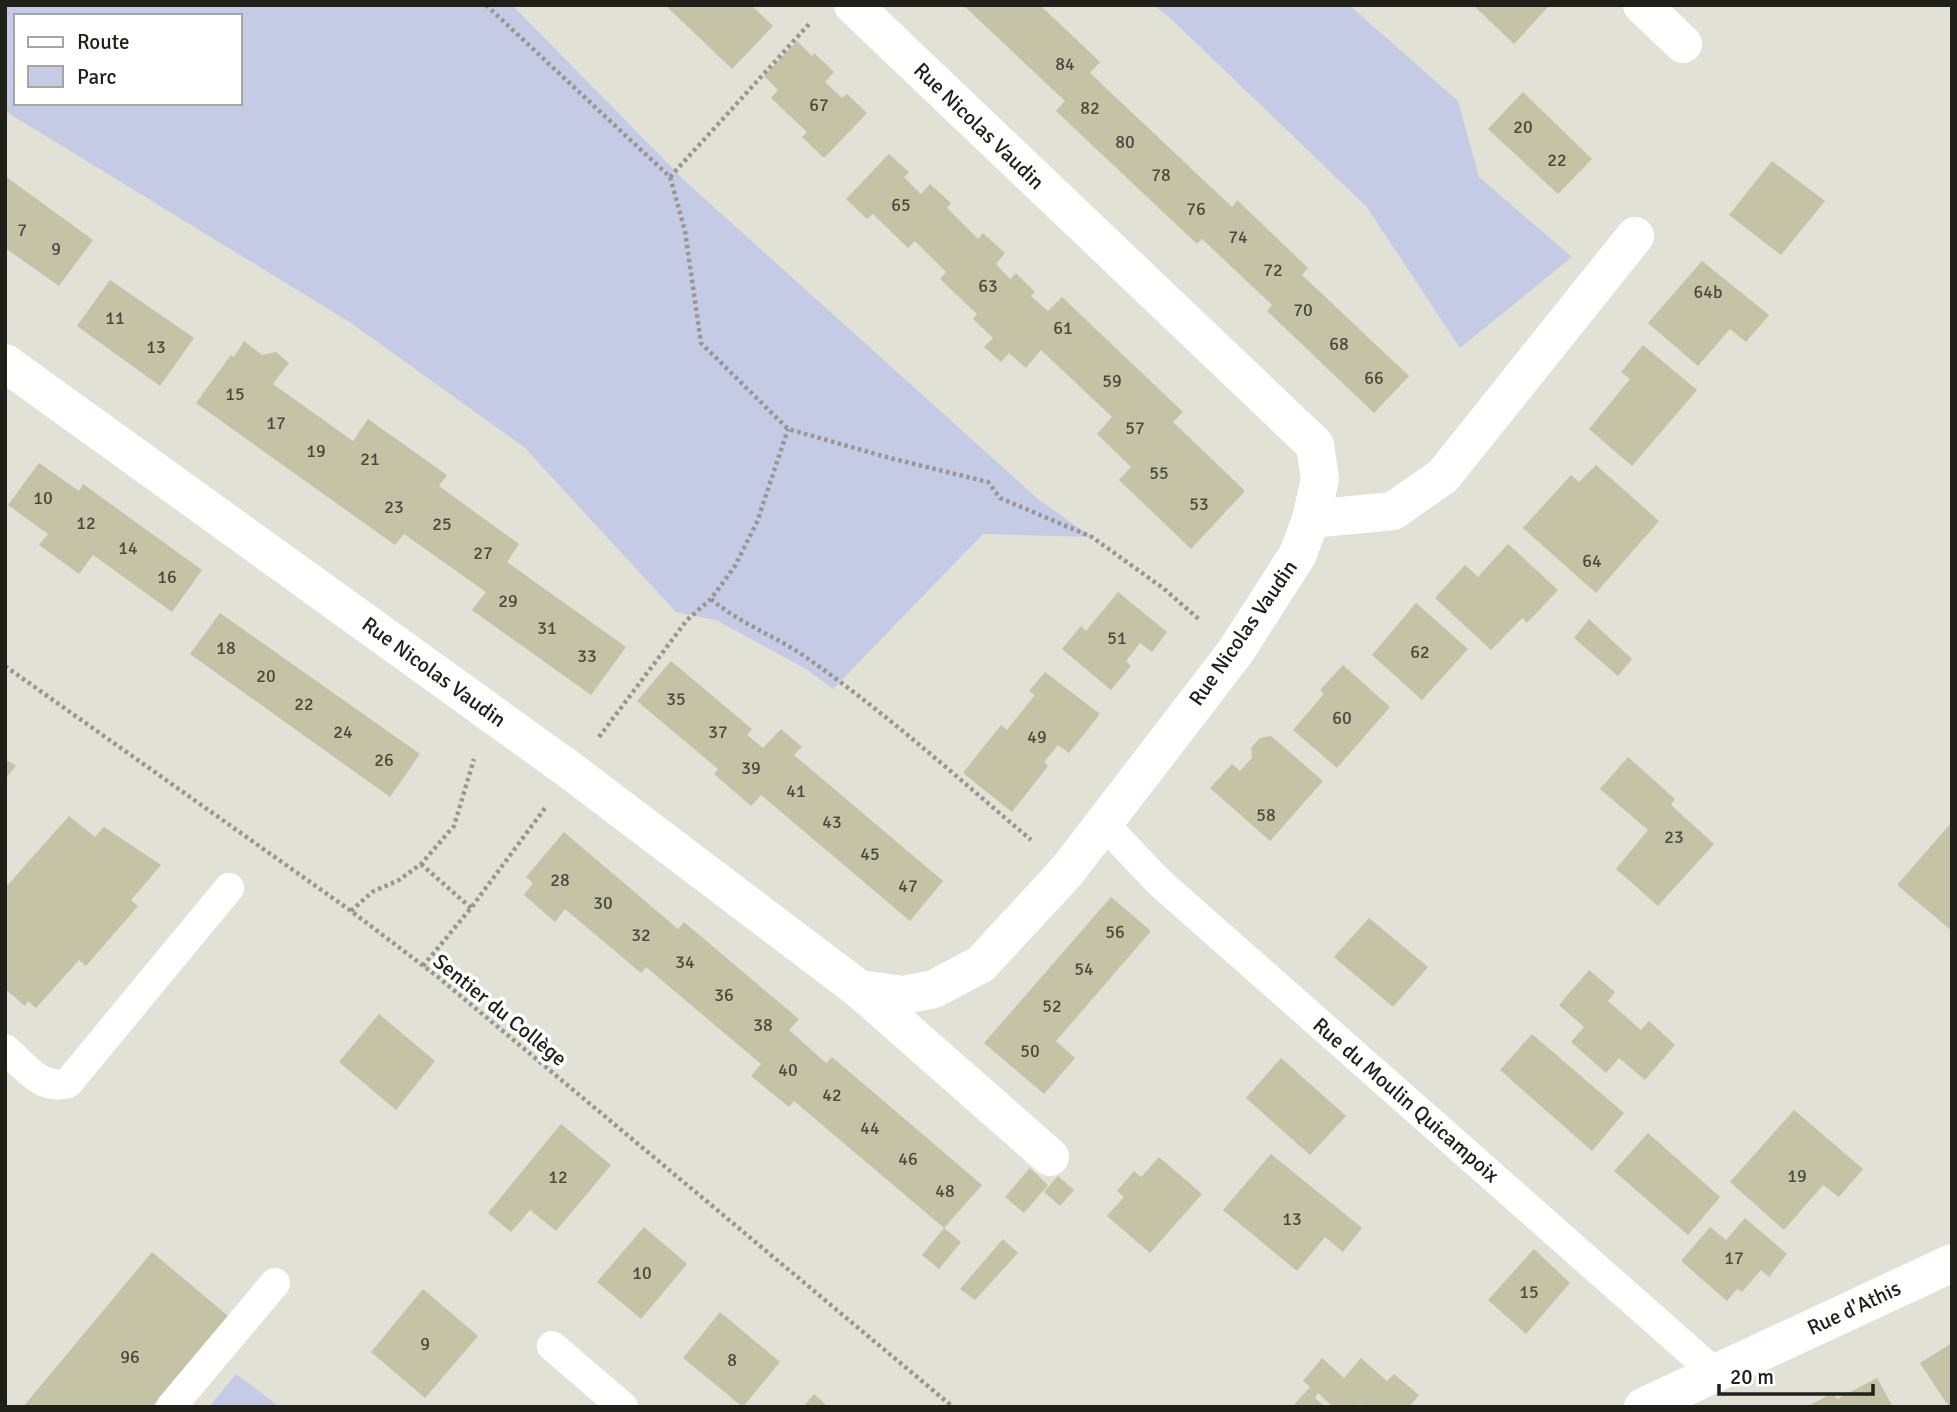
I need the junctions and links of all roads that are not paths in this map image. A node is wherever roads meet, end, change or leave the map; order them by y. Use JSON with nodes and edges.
{"nodes":[{"id":1,"x":853,"y":5,"type":"edge"},
{"id":2,"x":1642,"y":5,"type":"edge"},
{"id":3,"x":1683,"y":44,"type":"dead end"},
{"id":4,"x":1635,"y":236,"type":"dead end"},
{"id":5,"x":5,"y":363,"type":"edge"},
{"id":6,"x":1311,"y":519,"type":"junction"},
{"id":7,"x":1102,"y":822,"type":"junction"},
{"id":8,"x":229,"y":888,"type":"dead end"},
{"id":9,"x":859,"y":989,"type":"junction"},
{"id":10,"x":5,"y":1049,"type":"edge"},
{"id":11,"x":1051,"y":1157,"type":"dead end"},
{"id":12,"x":1952,"y":1263,"type":"edge"},
{"id":13,"x":275,"y":1283,"type":"dead end"},
{"id":14,"x":552,"y":1346,"type":"dead end"},
{"id":15,"x":1715,"y":1373,"type":"junction"},
{"id":16,"x":171,"y":1407,"type":"edge"},
{"id":17,"x":623,"y":1407,"type":"edge"},
{"id":18,"x":1643,"y":1407,"type":"edge"}],
"edges":[{"from":1,"to":6,"type":"street","name":"Rue Nicolas Vaudin"},
{"from":2,"to":3,"type":"street"},
{"from":4,"to":6,"type":"street"},
{"from":5,"to":9,"type":"street","name":"Rue Nicolas Vaudin"},
{"from":6,"to":7,"type":"street","name":"Rue Nicolas Vaudin"},
{"from":7,"to":9,"type":"street","name":"Rue Nicolas Vaudin"},
{"from":7,"to":15,"type":"lane","name":"Rue du Moulin Quicampoix"},
{"from":8,"to":10,"type":"lane"},
{"from":9,"to":11,"type":"street","name":"Rue Nicolas Vaudin"},
{"from":12,"to":15,"type":"street","name":"Rue d'Athis"},
{"from":13,"to":16,"type":"lane"},
{"from":14,"to":17,"type":"lane"},
{"from":15,"to":18,"type":"street","name":"Rue d'Athis"}]}
